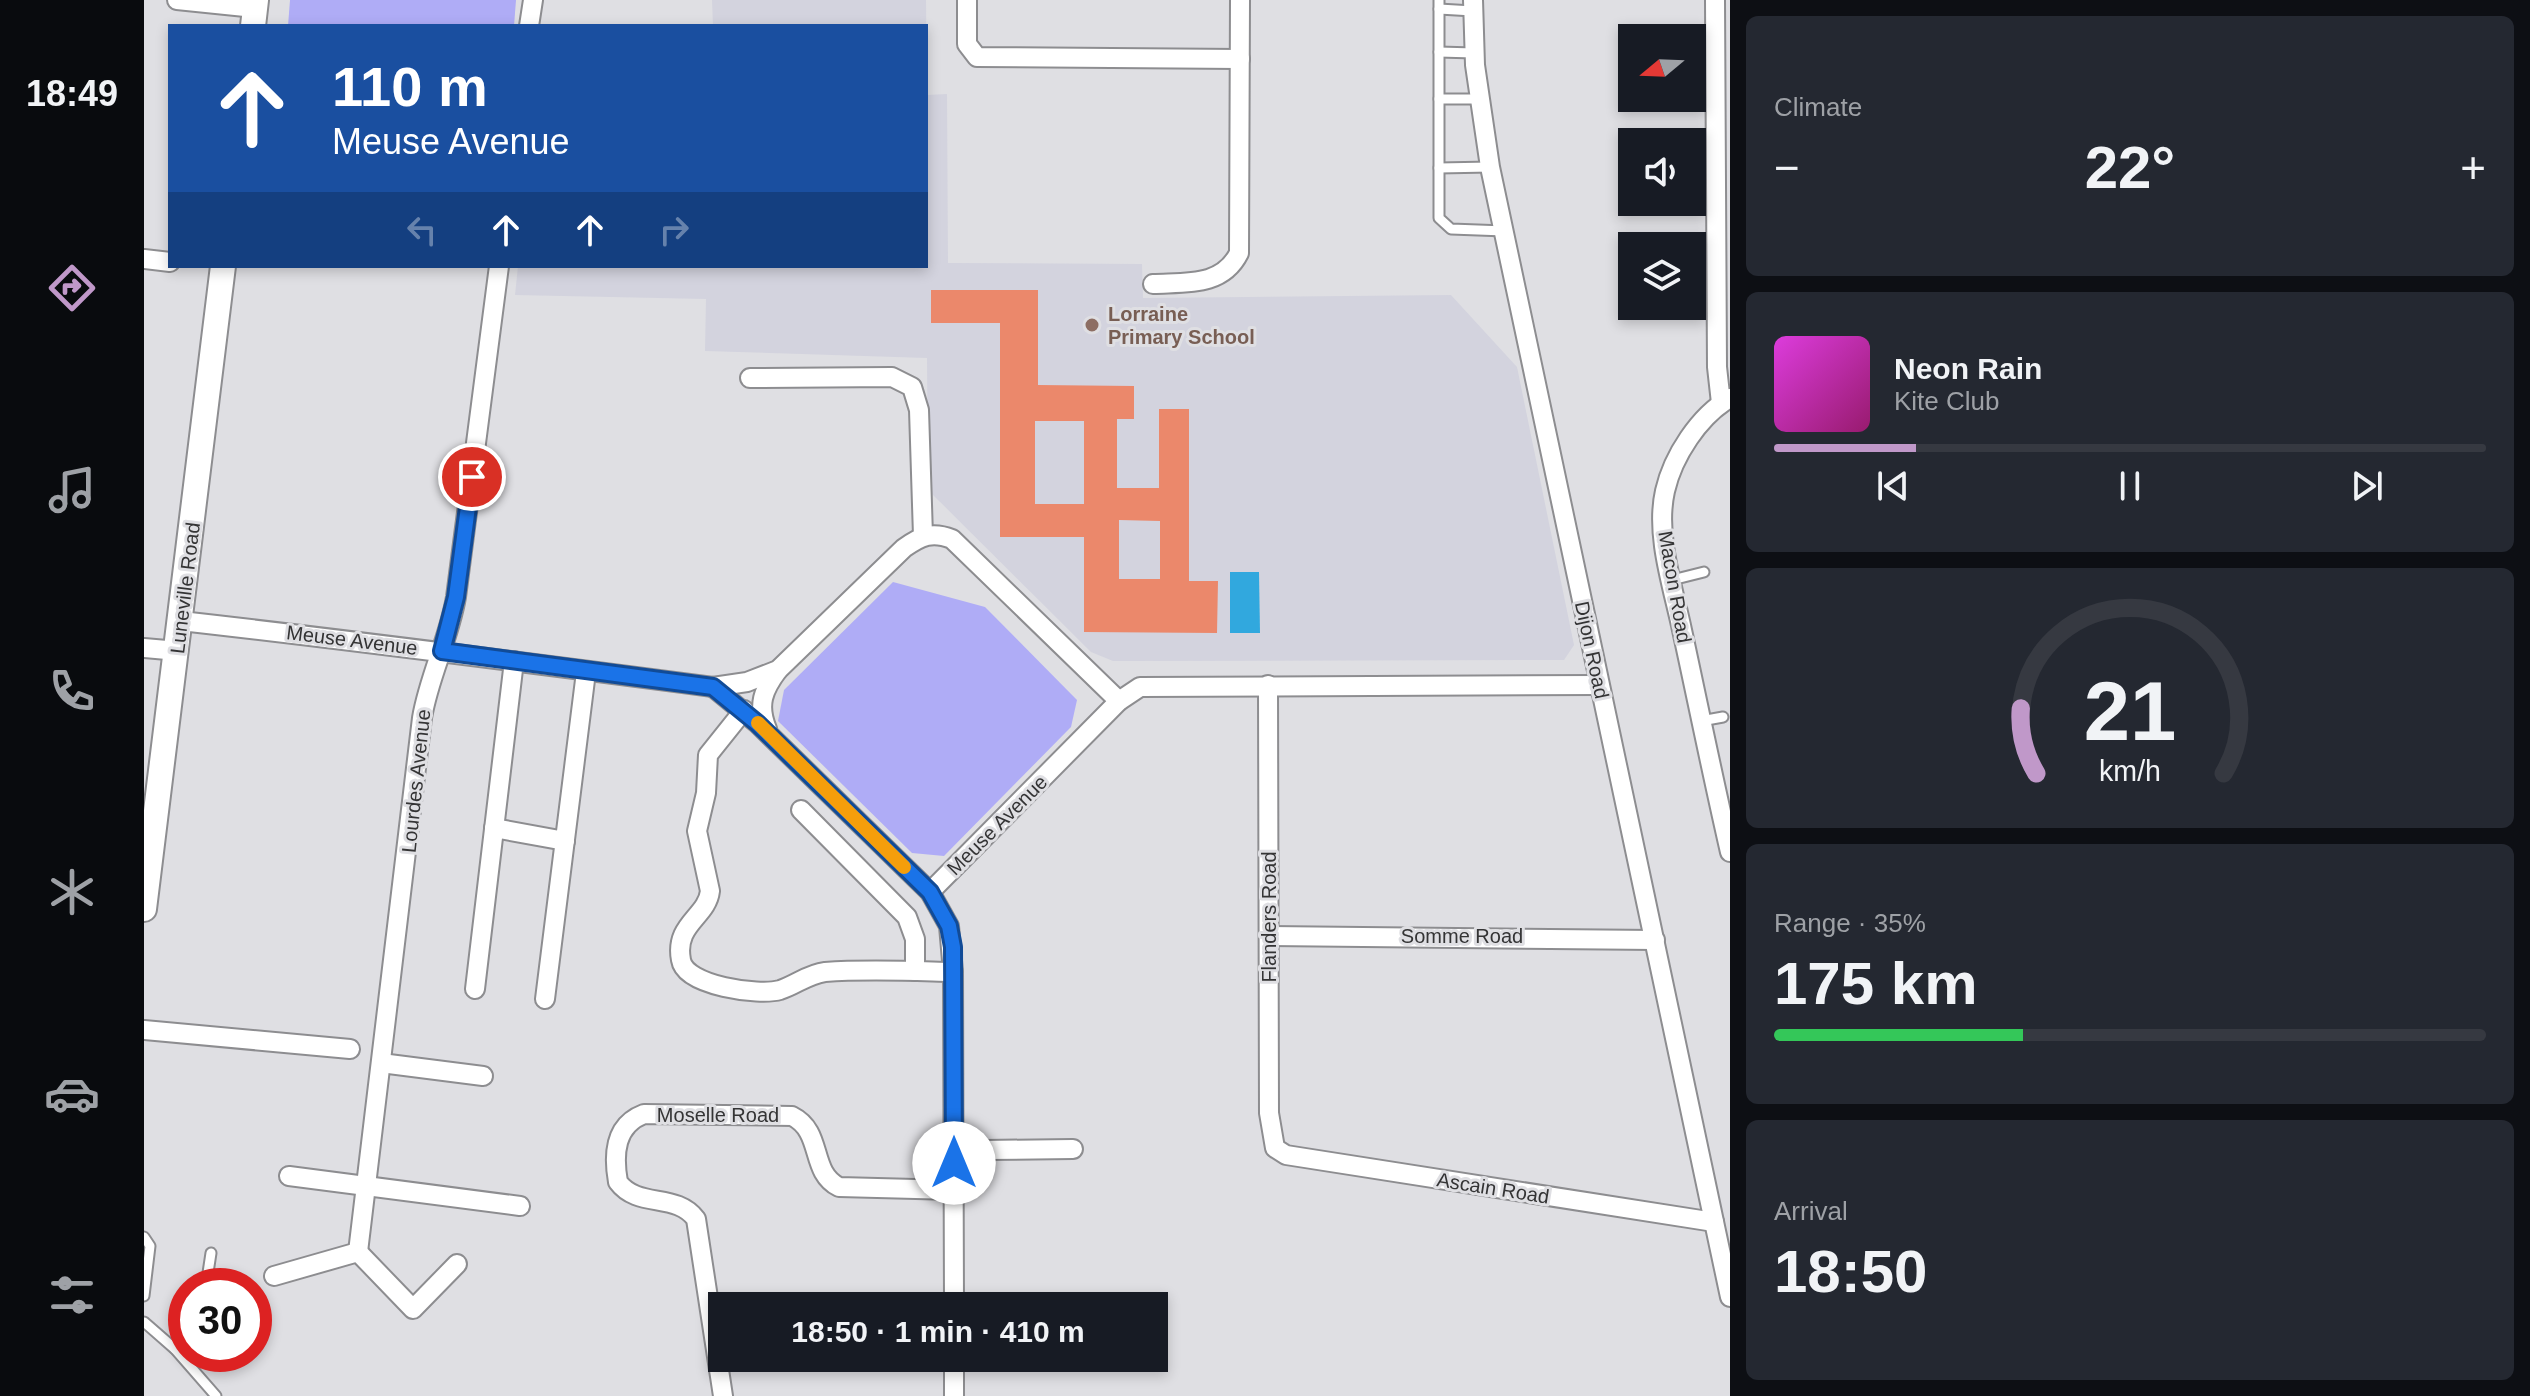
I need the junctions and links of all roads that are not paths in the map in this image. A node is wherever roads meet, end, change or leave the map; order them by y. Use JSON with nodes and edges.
{"nodes":[{"id":1,"x":177,"y":0,"type":"edge"},
{"id":2,"x":533,"y":0,"type":"edge"},
{"id":3,"x":967,"y":0,"type":"edge"},
{"id":4,"x":1240,"y":0,"type":"edge"},
{"id":5,"x":1715,"y":0,"type":"edge"},
{"id":6,"x":1439,"y":4,"type":"edge"},
{"id":7,"x":1473,"y":6,"type":"edge"},
{"id":8,"x":255,"y":11,"type":"edge"},
{"id":9,"x":529,"y":24,"type":"edge"},
{"id":10,"x":1439,"y":52,"type":"junction"},
{"id":11,"x":1474,"y":53,"type":"junction"},
{"id":12,"x":1240,"y":59,"type":"junction"},
{"id":13,"x":1439,"y":99,"type":"junction"},
{"id":14,"x":1479,"y":99,"type":"junction"},
{"id":15,"x":1490,"y":167,"type":"junction"},
{"id":16,"x":1439,"y":168,"type":"junction"},
{"id":17,"x":1505,"y":231,"type":"junction"},
{"id":18,"x":144,"y":259,"type":"edge"},
{"id":19,"x":168,"y":262,"type":"edge"},
{"id":20,"x":219,"y":268,"type":"edge"},
{"id":21,"x":499,"y":268,"type":"edge"},
{"id":22,"x":1153,"y":284,"type":"dead end"},
{"id":23,"x":750,"y":378,"type":"dead end"},
{"id":24,"x":1726,"y":400,"type":"edge"},
{"id":25,"x":923,"y":536,"type":"junction"},
{"id":26,"x":1704,"y":572,"type":"dead end"},
{"id":27,"x":1672,"y":580,"type":"junction"},
{"id":28,"x":181,"y":621,"type":"junction"},
{"id":29,"x":144,"y":648,"type":"edge"},
{"id":30,"x":178,"y":651,"type":"junction"},
{"id":31,"x":442,"y":651,"type":"junction"},
{"id":32,"x":514,"y":661,"type":"junction"},
{"id":33,"x":778,"y":670,"type":"junction"},
{"id":34,"x":586,"y":672,"type":"junction"},
{"id":35,"x":1268,"y":685,"type":"junction"},
{"id":36,"x":1599,"y":685,"type":"junction"},
{"id":37,"x":713,"y":687,"type":"junction"},
{"id":38,"x":1119,"y":701,"type":"junction"},
{"id":39,"x":744,"y":710,"type":"junction"},
{"id":40,"x":1723,"y":717,"type":"dead end"},
{"id":41,"x":1701,"y":721,"type":"junction"},
{"id":42,"x":769,"y":735,"type":"junction"},
{"id":43,"x":801,"y":810,"type":"dead end"},
{"id":44,"x":494,"y":828,"type":"junction"},
{"id":45,"x":565,"y":841,"type":"junction"},
{"id":46,"x":1730,"y":852,"type":"edge"},
{"id":47,"x":930,"y":892,"type":"junction"},
{"id":48,"x":144,"y":909,"type":"edge"},
{"id":49,"x":1269,"y":936,"type":"junction"},
{"id":50,"x":1655,"y":940,"type":"junction"},
{"id":51,"x":915,"y":971,"type":"junction"},
{"id":52,"x":953,"y":972,"type":"junction"},
{"id":53,"x":475,"y":989,"type":"dead end"},
{"id":54,"x":545,"y":999,"type":"dead end"},
{"id":55,"x":144,"y":1030,"type":"edge"},
{"id":56,"x":350,"y":1049,"type":"dead end"},
{"id":57,"x":381,"y":1063,"type":"junction"},
{"id":58,"x":483,"y":1076,"type":"dead end"},
{"id":59,"x":1275,"y":1148,"type":"joint"},
{"id":60,"x":1073,"y":1149,"type":"dead end"},
{"id":61,"x":954,"y":1163,"type":"junction"},
{"id":62,"x":289,"y":1176,"type":"dead end"},
{"id":63,"x":365,"y":1186,"type":"junction"},
{"id":64,"x":954,"y":1190,"type":"junction"},
{"id":65,"x":520,"y":1206,"type":"dead end"},
{"id":66,"x":1714,"y":1222,"type":"junction"},
{"id":67,"x":144,"y":1237,"type":"edge"},
{"id":68,"x":358,"y":1252,"type":"junction"},
{"id":69,"x":211,"y":1253,"type":"dead end"},
{"id":70,"x":457,"y":1264,"type":"dead end"},
{"id":71,"x":209,"y":1268,"type":"edge"},
{"id":72,"x":274,"y":1276,"type":"dead end"},
{"id":73,"x":954,"y":1292,"type":"edge"},
{"id":74,"x":144,"y":1296,"type":"edge"},
{"id":75,"x":1730,"y":1297,"type":"edge"},
{"id":76,"x":144,"y":1322,"type":"edge"},
{"id":77,"x":168,"y":1343,"type":"edge"},
{"id":78,"x":195,"y":1372,"type":"edge"},
{"id":79,"x":954,"y":1372,"type":"edge"},
{"id":80,"x":216,"y":1396,"type":"edge"},
{"id":81,"x":723,"y":1396,"type":"edge"},
{"id":82,"x":954,"y":1396,"type":"edge"}],
"edges":[{"from":1,"to":8,"type":"street"},
{"from":2,"to":9,"type":"street"},
{"from":3,"to":12,"type":"street"},
{"from":4,"to":12,"type":"street"},
{"from":5,"to":24,"type":"street","name":"Macon Road"},
{"from":6,"to":7,"type":"lane"},
{"from":6,"to":10,"type":"lane"},
{"from":7,"to":11,"type":"street","name":"Dijon Road"},
{"from":10,"to":11,"type":"lane"},
{"from":10,"to":13,"type":"lane"},
{"from":11,"to":14,"type":"street","name":"Dijon Road"},
{"from":12,"to":22,"type":"street"},
{"from":13,"to":14,"type":"lane"},
{"from":13,"to":16,"type":"lane"},
{"from":14,"to":15,"type":"street","name":"Dijon Road"},
{"from":15,"to":16,"type":"lane"},
{"from":15,"to":17,"type":"street","name":"Dijon Road"},
{"from":16,"to":17,"type":"lane"},
{"from":17,"to":36,"type":"street","name":"Dijon Road"},
{"from":18,"to":19,"type":"street"},
{"from":20,"to":28,"type":"street","name":"Luneville Road"},
{"from":21,"to":31,"type":"street","name":"Lourdes Avenue"},
{"from":23,"to":25,"type":"street"},
{"from":24,"to":27,"type":"street","name":"Macon Road"},
{"from":25,"to":33,"type":"street","name":"Meuse Avenue"},
{"from":25,"to":38,"type":"street"},
{"from":26,"to":27,"type":"lane"},
{"from":27,"to":41,"type":"street","name":"Macon Road"},
{"from":28,"to":30,"type":"street","name":"Luneville Road"},
{"from":28,"to":31,"type":"street","name":"Meuse Avenue"},
{"from":29,"to":30,"type":"street"},
{"from":30,"to":48,"type":"street","name":"Luneville Road"},
{"from":31,"to":32,"type":"street","name":"Meuse Avenue"},
{"from":31,"to":57,"type":"street","name":"Lourdes Avenue"},
{"from":32,"to":34,"type":"street","name":"Meuse Avenue"},
{"from":32,"to":44,"type":"street"},
{"from":33,"to":37,"type":"street","name":"Meuse Avenue"},
{"from":33,"to":42,"type":"street","name":"Meuse Avenue"},
{"from":34,"to":37,"type":"street","name":"Meuse Avenue"},
{"from":34,"to":45,"type":"street"},
{"from":35,"to":36,"type":"street","name":"Meuse Avenue"},
{"from":35,"to":38,"type":"street","name":"Meuse Avenue"},
{"from":35,"to":49,"type":"street","name":"Flanders Road"},
{"from":36,"to":50,"type":"street","name":"Dijon Road"},
{"from":37,"to":39,"type":"street","name":"Meuse Avenue"},
{"from":38,"to":47,"type":"street","name":"Meuse Avenue"},
{"from":39,"to":42,"type":"street","name":"Meuse Avenue"},
{"from":39,"to":51,"type":"street"},
{"from":40,"to":41,"type":"lane"},
{"from":41,"to":46,"type":"street","name":"Macon Road"},
{"from":42,"to":47,"type":"street","name":"Meuse Avenue"},
{"from":43,"to":51,"type":"street"},
{"from":44,"to":45,"type":"street"},
{"from":44,"to":53,"type":"street"},
{"from":45,"to":54,"type":"street"},
{"from":47,"to":52,"type":"street"},
{"from":49,"to":50,"type":"street","name":"Somme Road"},
{"from":49,"to":59,"type":"street","name":"Flanders Road"},
{"from":50,"to":66,"type":"street","name":"Dijon Road"},
{"from":51,"to":52,"type":"street"},
{"from":52,"to":61,"type":"street"},
{"from":55,"to":56,"type":"street"},
{"from":57,"to":58,"type":"street"},
{"from":57,"to":63,"type":"street","name":"Lourdes Avenue"},
{"from":59,"to":66,"type":"street","name":"Ascain Road"},
{"from":60,"to":61,"type":"street"},
{"from":61,"to":64,"type":"street"},
{"from":62,"to":63,"type":"street"},
{"from":63,"to":65,"type":"street"},
{"from":63,"to":68,"type":"street","name":"Lourdes Avenue"},
{"from":64,"to":73,"type":"street"},
{"from":64,"to":81,"type":"street","name":"Moselle Road"},
{"from":66,"to":75,"type":"street","name":"Dijon Road"},
{"from":67,"to":74,"type":"lane"},
{"from":68,"to":70,"type":"street"},
{"from":68,"to":72,"type":"street"},
{"from":69,"to":71,"type":"lane"},
{"from":76,"to":77,"type":"lane"},
{"from":78,"to":80,"type":"lane"},
{"from":79,"to":82,"type":"street"}]}
